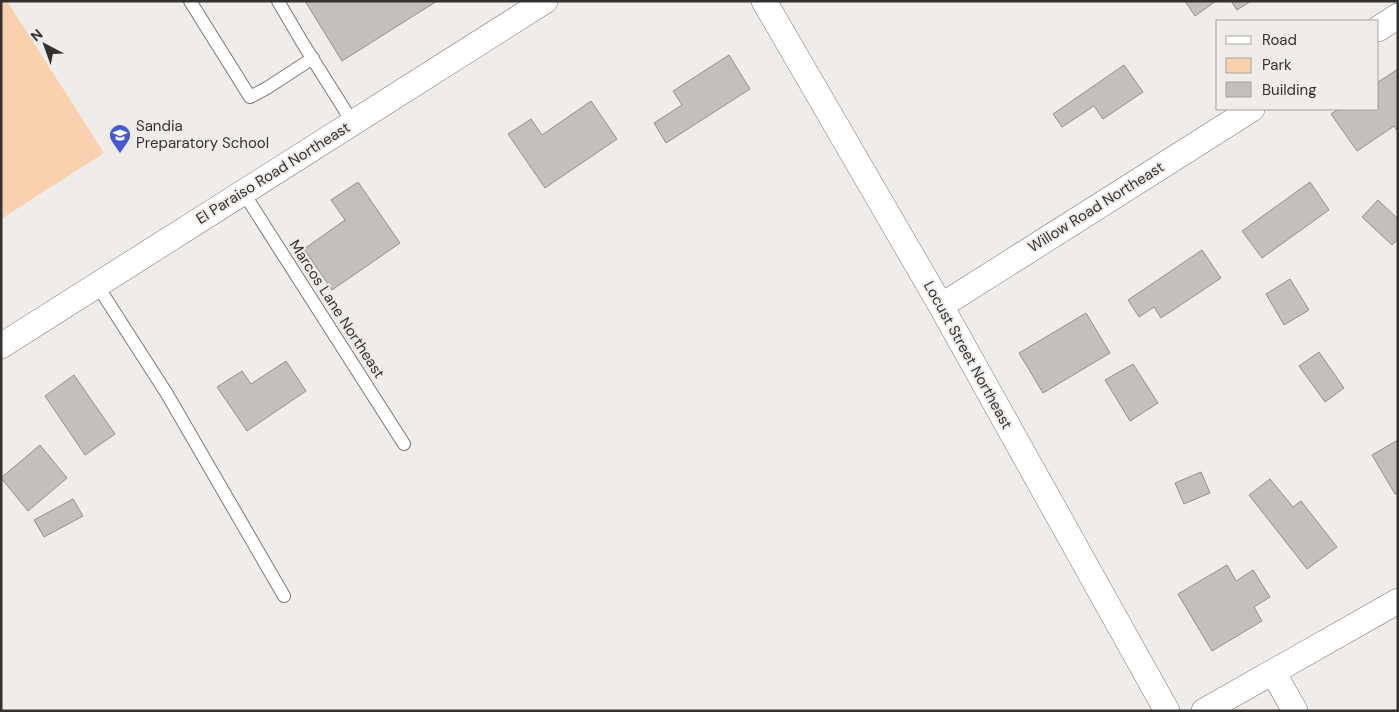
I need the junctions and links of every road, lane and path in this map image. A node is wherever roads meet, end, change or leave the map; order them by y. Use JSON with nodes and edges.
{"nodes":[{"id":1,"x":190,"y":1,"type":"edge"},
{"id":2,"x":278,"y":1,"type":"edge"},
{"id":3,"x":546,"y":1,"type":"edge"},
{"id":4,"x":764,"y":1,"type":"edge"},
{"id":5,"x":1398,"y":16,"type":"edge"},
{"id":6,"x":1379,"y":28,"type":"edge"},
{"id":7,"x":312,"y":58,"type":"junction"},
{"id":8,"x":1250,"y":110,"type":"edge"},
{"id":9,"x":353,"y":123,"type":"junction"},
{"id":10,"x":243,"y":192,"type":"junction"},
{"id":11,"x":97,"y":285,"type":"junction"},
{"id":12,"x":941,"y":306,"type":"junction"},
{"id":13,"x":1,"y":346,"type":"edge"},
{"id":14,"x":404,"y":444,"type":"dead end"},
{"id":15,"x":284,"y":596,"type":"dead end"},
{"id":16,"x":1398,"y":601,"type":"edge"},
{"id":17,"x":1274,"y":672,"type":"junction"},
{"id":18,"x":1167,"y":711,"type":"edge"},
{"id":19,"x":1204,"y":711,"type":"edge"},
{"id":20,"x":1295,"y":711,"type":"edge"}],
"edges":[{"from":1,"to":7,"type":"lane"},
{"from":2,"to":7,"type":"lane"},
{"from":3,"to":9,"type":"street","name":"El Paraiso Road Northeast"},
{"from":4,"to":12,"type":"street","name":"Locust Street Northeast"},
{"from":5,"to":6,"type":"street"},
{"from":7,"to":9,"type":"lane"},
{"from":8,"to":12,"type":"street","name":"Willow Road Northeast"},
{"from":9,"to":10,"type":"street","name":"El Paraiso Road Northeast"},
{"from":10,"to":11,"type":"street","name":"El Paraiso Road Northeast"},
{"from":10,"to":14,"type":"lane","name":"Marcos Lane Northeast"},
{"from":11,"to":13,"type":"street","name":"El Paraiso Road Northeast"},
{"from":11,"to":15,"type":"lane"},
{"from":12,"to":18,"type":"street","name":"Locust Street Northeast"},
{"from":16,"to":17,"type":"street"},
{"from":17,"to":19,"type":"street"},
{"from":17,"to":20,"type":"street"}]}
